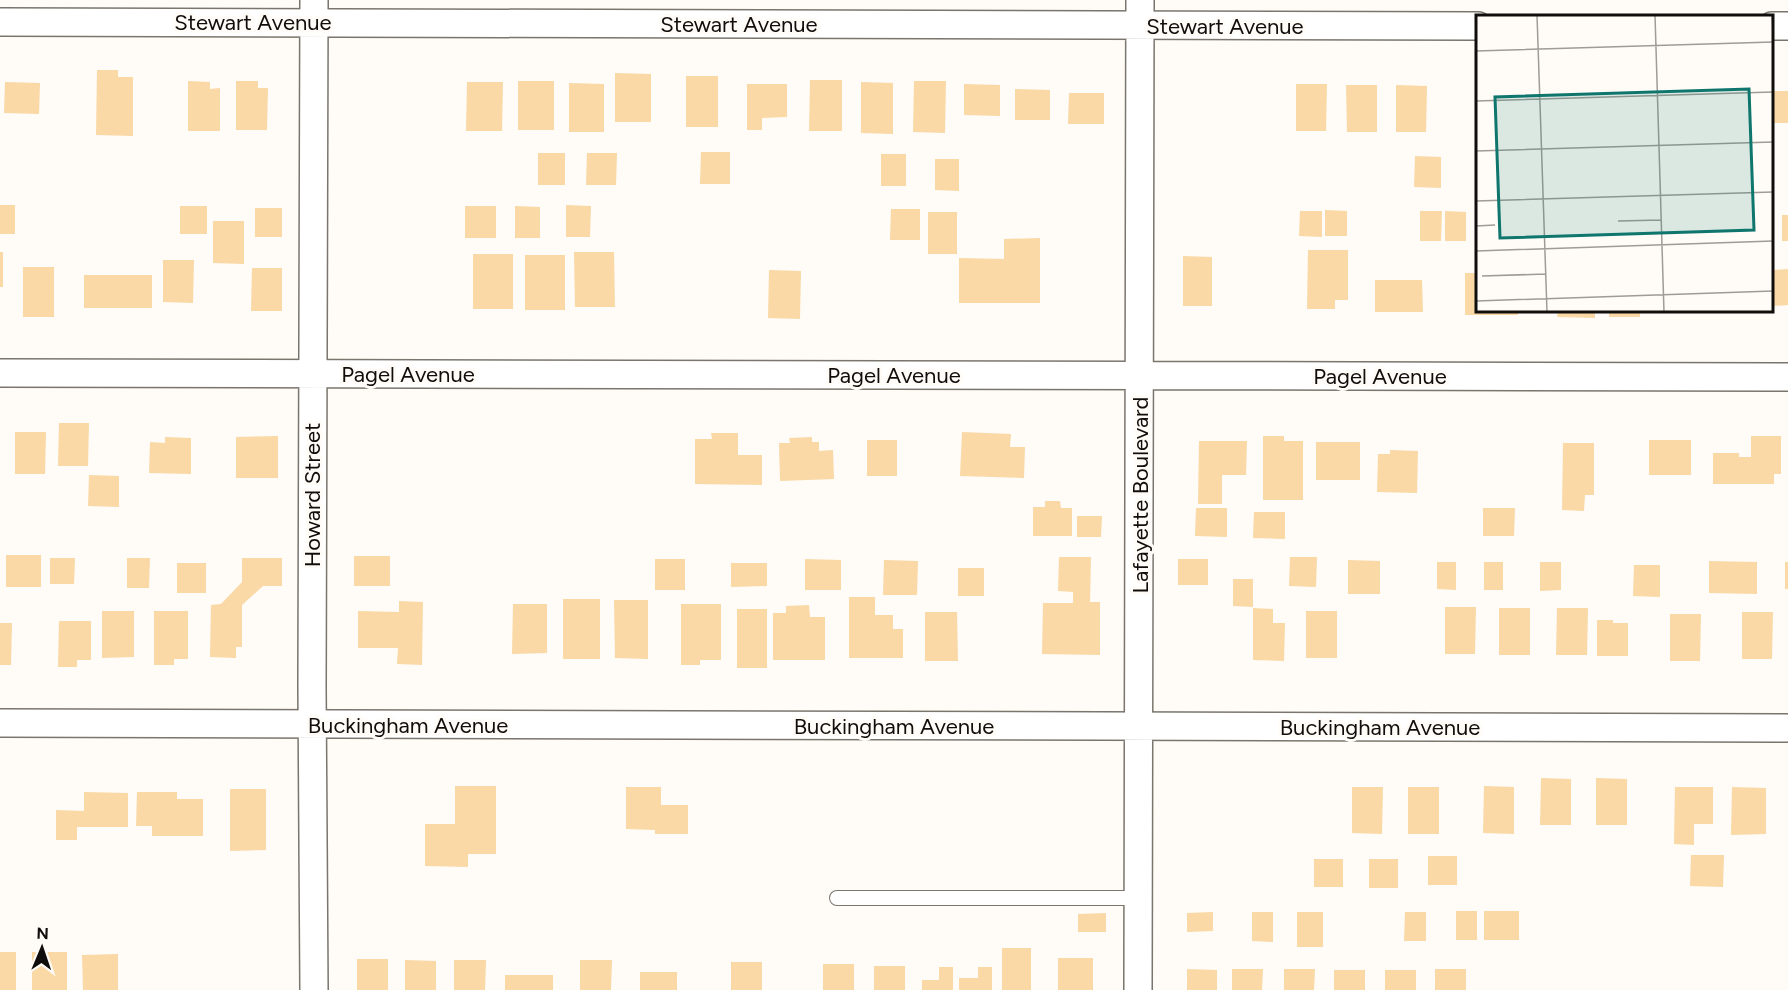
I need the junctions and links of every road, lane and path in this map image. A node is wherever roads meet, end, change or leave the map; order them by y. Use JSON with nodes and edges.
{"nodes":[{"id":1,"x":314,"y":11,"type":"edge"},
{"id":2,"x":1140,"y":13,"type":"edge"},
{"id":3,"x":0,"y":22,"type":"edge"},
{"id":4,"x":1476,"y":26,"type":"edge"},
{"id":5,"x":0,"y":373,"type":"edge"},
{"id":6,"x":312,"y":374,"type":"junction"},
{"id":7,"x":1140,"y":376,"type":"junction"},
{"id":8,"x":1788,"y":377,"type":"edge"},
{"id":9,"x":0,"y":723,"type":"edge"},
{"id":10,"x":312,"y":724,"type":"junction"},
{"id":11,"x":1139,"y":726,"type":"junction"},
{"id":12,"x":1788,"y":728,"type":"edge"},
{"id":13,"x":837,"y":898,"type":"dead end"},
{"id":14,"x":1139,"y":898,"type":"junction"},
{"id":15,"x":314,"y":990,"type":"edge"},
{"id":16,"x":1138,"y":990,"type":"edge"}],
"edges":[{"from":1,"to":2,"type":"street","name":"Stewart Avenue"},
{"from":1,"to":3,"type":"street","name":"Stewart Avenue"},
{"from":1,"to":6,"type":"street","name":"Howard Street"},
{"from":2,"to":4,"type":"street","name":"Stewart Avenue"},
{"from":2,"to":7,"type":"street","name":"Lafayette Boulevard"},
{"from":5,"to":6,"type":"street","name":"Pagel Avenue"},
{"from":6,"to":7,"type":"street","name":"Pagel Avenue"},
{"from":6,"to":10,"type":"street","name":"Howard Street"},
{"from":7,"to":8,"type":"street","name":"Pagel Avenue"},
{"from":7,"to":11,"type":"street","name":"Lafayette Boulevard"},
{"from":9,"to":10,"type":"street","name":"Buckingham Avenue"},
{"from":10,"to":11,"type":"street","name":"Buckingham Avenue"},
{"from":10,"to":15,"type":"street","name":"Howard Street"},
{"from":11,"to":12,"type":"street","name":"Buckingham Avenue"},
{"from":11,"to":14,"type":"street","name":"Lafayette Boulevard"},
{"from":13,"to":14,"type":"lane"},
{"from":14,"to":16,"type":"street","name":"Lafayette Boulevard"}]}
